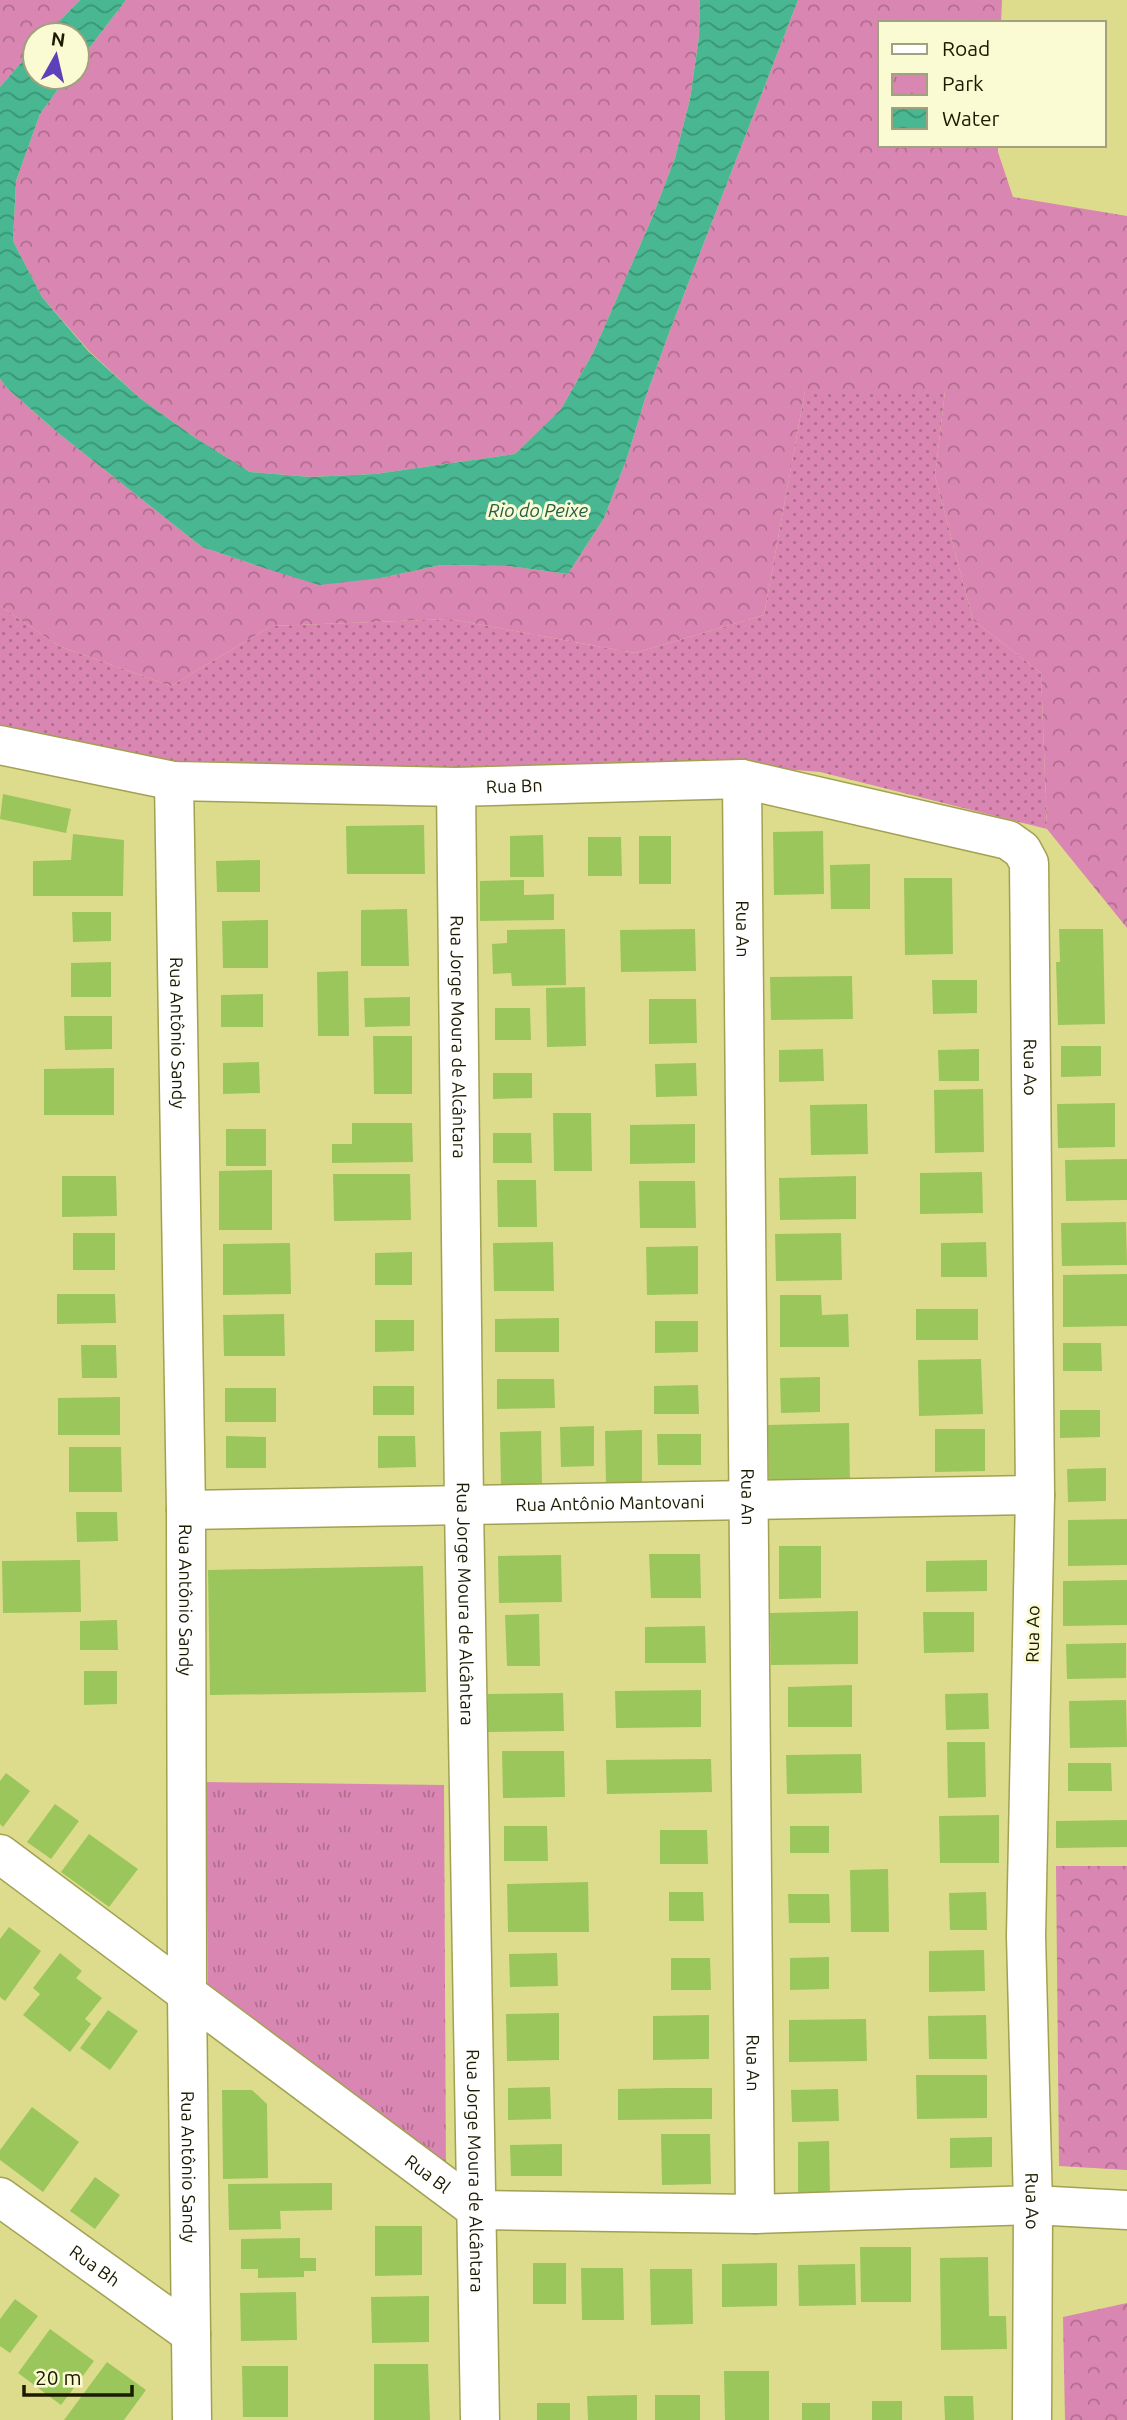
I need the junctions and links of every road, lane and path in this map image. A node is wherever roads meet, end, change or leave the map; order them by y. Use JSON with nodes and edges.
{"nodes":[{"id":1,"x":0,"y":745,"type":"edge"},
{"id":2,"x":742,"y":779,"type":"junction"},
{"id":3,"x":174,"y":781,"type":"junction"},
{"id":4,"x":456,"y":787,"type":"junction"},
{"id":5,"x":1022,"y":850,"type":"joint"},
{"id":6,"x":1035,"y":1495,"type":"junction"},
{"id":7,"x":749,"y":1499,"type":"junction"},
{"id":8,"x":464,"y":1506,"type":"junction"},
{"id":9,"x":186,"y":1510,"type":"junction"},
{"id":10,"x":0,"y":1854,"type":"edge"},
{"id":11,"x":187,"y":1995,"type":"junction"},
{"id":12,"x":0,"y":2197,"type":"edge"},
{"id":13,"x":1033,"y":2205,"type":"junction"},
{"id":14,"x":477,"y":2210,"type":"junction"},
{"id":15,"x":1127,"y":2210,"type":"edge"},
{"id":16,"x":755,"y":2214,"type":"junction"},
{"id":17,"x":191,"y":2334,"type":"junction"},
{"id":18,"x":192,"y":2420,"type":"edge"},
{"id":19,"x":480,"y":2420,"type":"edge"},
{"id":20,"x":1032,"y":2420,"type":"edge"}],
"edges":[{"from":1,"to":3,"type":"street","name":"Rua Bn"},
{"from":2,"to":4,"type":"street","name":"Rua Bn"},
{"from":2,"to":5,"type":"street","name":"Rua Bn"},
{"from":2,"to":7,"type":"street","name":"Rua An"},
{"from":3,"to":4,"type":"street","name":"Rua Bn"},
{"from":3,"to":9,"type":"street","name":"Rua Antônio Sandy"},
{"from":4,"to":8,"type":"street","name":"Rua Jorge Moura de Alcântara"},
{"from":5,"to":6,"type":"street","name":"Rua Ao"},
{"from":6,"to":7,"type":"street","name":"Rua Antônio Mantovani"},
{"from":6,"to":13,"type":"street","name":"Rua Ao"},
{"from":7,"to":8,"type":"street","name":"Rua Antônio Mantovani"},
{"from":7,"to":16,"type":"street","name":"Rua An"},
{"from":8,"to":9,"type":"street","name":"Rua Antônio Mantovani"},
{"from":8,"to":14,"type":"street","name":"Rua Jorge Moura de Alcântara"},
{"from":9,"to":11,"type":"street","name":"Rua Antônio Sandy"},
{"from":10,"to":11,"type":"street","name":"Rua Bl"},
{"from":11,"to":14,"type":"street","name":"Rua Bl"},
{"from":11,"to":17,"type":"street","name":"Rua Antônio Sandy"},
{"from":12,"to":17,"type":"street","name":"Rua Bh"},
{"from":13,"to":15,"type":"street"},
{"from":13,"to":16,"type":"street"},
{"from":13,"to":20,"type":"street","name":"Rua Ao"},
{"from":14,"to":16,"type":"street"},
{"from":14,"to":19,"type":"street","name":"Rua Jorge Moura de Alcântara"},
{"from":17,"to":18,"type":"street","name":"Rua Antônio Sandy"}]}
